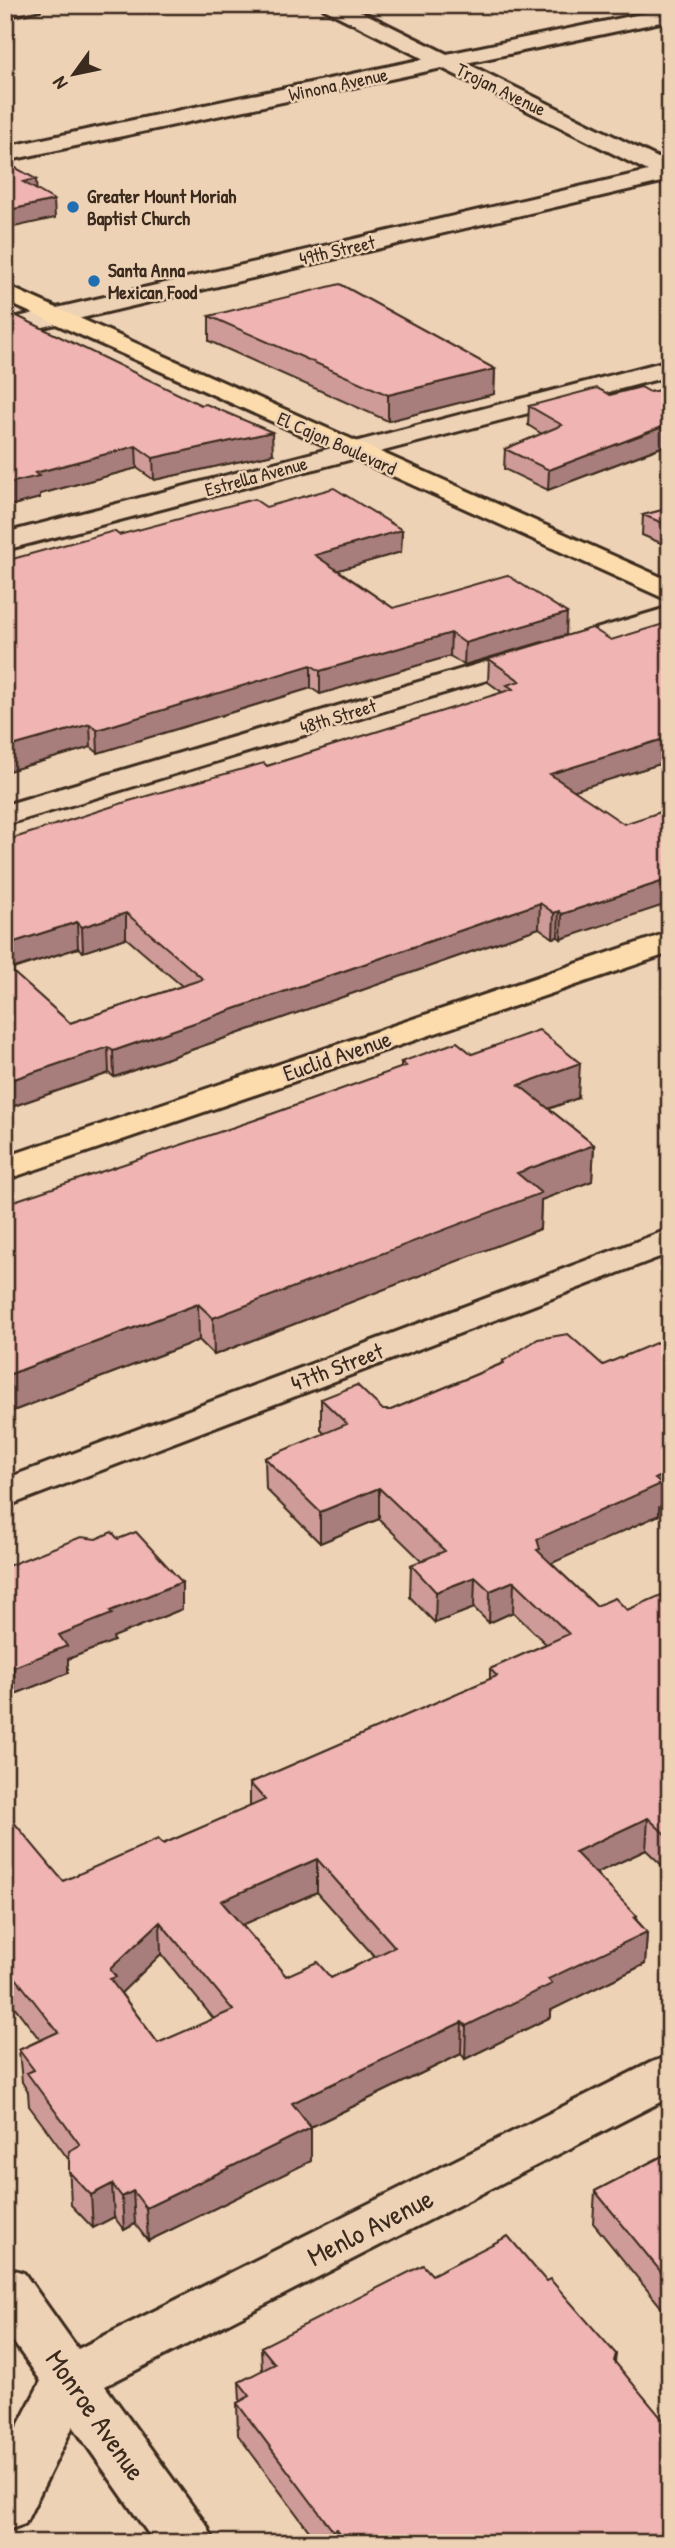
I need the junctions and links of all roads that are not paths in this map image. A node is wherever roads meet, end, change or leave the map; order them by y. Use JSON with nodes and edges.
{"nodes":[{"id":1,"x":33,"y":5,"type":"edge"},
{"id":2,"x":331,"y":5,"type":"edge"},
{"id":3,"x":5,"y":10,"type":"edge"},
{"id":4,"x":670,"y":14,"type":"edge"},
{"id":5,"x":445,"y":62,"type":"junction"},
{"id":6,"x":5,"y":154,"type":"edge"},
{"id":7,"x":670,"y":173,"type":"edge"},
{"id":8,"x":5,"y":292,"type":"edge"},
{"id":9,"x":58,"y":316,"type":"junction"},
{"id":10,"x":5,"y":328,"type":"edge"},
{"id":11,"x":670,"y":368,"type":"edge"},
{"id":12,"x":355,"y":450,"type":"junction"},
{"id":13,"x":5,"y":542,"type":"edge"},
{"id":14,"x":670,"y":592,"type":"edge"},
{"id":15,"x":670,"y":616,"type":"edge"},
{"id":16,"x":5,"y":815,"type":"edge"},
{"id":17,"x":670,"y":943,"type":"edge"},
{"id":18,"x":5,"y":1169,"type":"edge"},
{"id":19,"x":670,"y":1240,"type":"edge"},
{"id":20,"x":5,"y":1494,"type":"edge"},
{"id":21,"x":670,"y":2075,"type":"edge"},
{"id":22,"x":5,"y":2288,"type":"edge"},
{"id":23,"x":70,"y":2378,"type":"junction"},
{"id":24,"x":5,"y":2507,"type":"edge"},
{"id":25,"x":187,"y":2543,"type":"edge"}],
"edges":[{"from":1,"to":3,"type":"street"},
{"from":2,"to":5,"type":"street","name":"Trojan Avenue"},
{"from":4,"to":5,"type":"street","name":"Winona Avenue"},
{"from":5,"to":6,"type":"street","name":"Winona Avenue"},
{"from":5,"to":7,"type":"street","name":"Trojan Avenue"},
{"from":7,"to":9,"type":"street","name":"49th Street"},
{"from":8,"to":9,"type":"main road","name":"El Cajon Boulevard"},
{"from":9,"to":10,"type":"street","name":"49th Street"},
{"from":9,"to":12,"type":"main road","name":"El Cajon Boulevard"},
{"from":11,"to":12,"type":"street","name":"Estrella Avenue"},
{"from":12,"to":13,"type":"street","name":"Estrella Avenue"},
{"from":12,"to":14,"type":"main road","name":"El Cajon Boulevard"},
{"from":15,"to":16,"type":"street","name":"48th Street"},
{"from":17,"to":18,"type":"main road","name":"Euclid Avenue"},
{"from":19,"to":20,"type":"street","name":"47th Street"},
{"from":21,"to":23,"type":"street","name":"Menlo Avenue"},
{"from":22,"to":23,"type":"street","name":"Monroe Avenue"},
{"from":23,"to":24,"type":"street"},
{"from":23,"to":25,"type":"street","name":"Monroe Avenue"}]}
